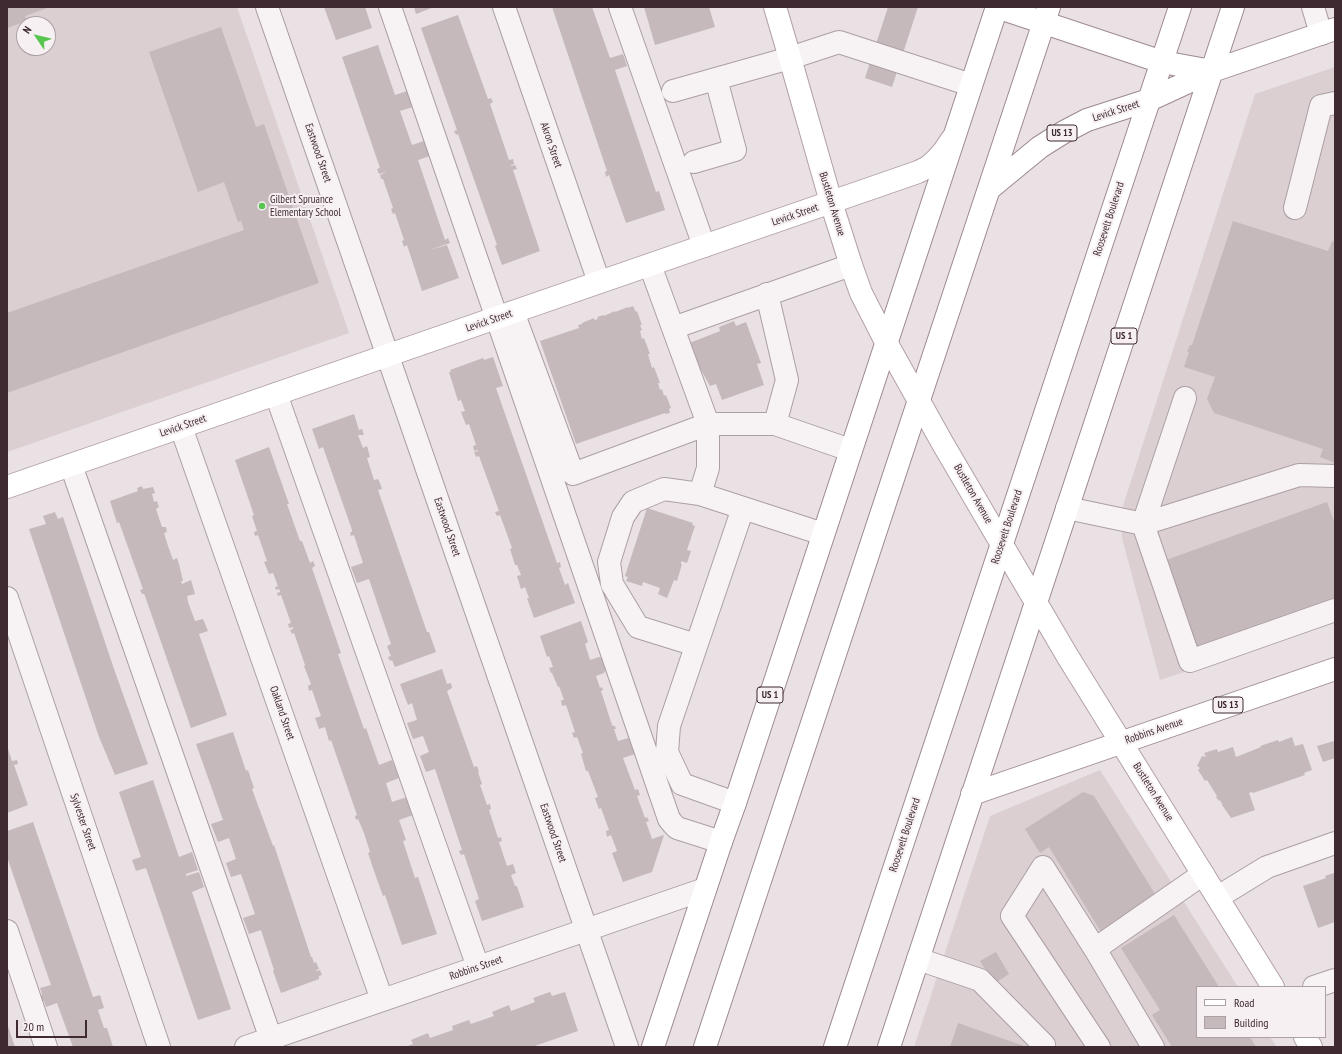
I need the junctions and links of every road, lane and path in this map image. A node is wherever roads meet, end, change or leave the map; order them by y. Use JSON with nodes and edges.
{"nodes":[{"id":1,"x":267,"y":7,"type":"edge"},
{"id":2,"x":390,"y":7,"type":"edge"},
{"id":3,"x":504,"y":7,"type":"edge"},
{"id":4,"x":620,"y":7,"type":"edge"},
{"id":5,"x":775,"y":7,"type":"edge"},
{"id":6,"x":997,"y":7,"type":"edge"},
{"id":7,"x":1180,"y":7,"type":"edge"},
{"id":8,"x":1233,"y":7,"type":"edge"},
{"id":9,"x":1313,"y":7,"type":"edge"},
{"id":10,"x":1047,"y":15,"type":"edge"},
{"id":11,"x":1328,"y":31,"type":"edge"},
{"id":12,"x":790,"y":58,"type":"junction"},
{"id":13,"x":1162,"y":62,"type":"junction"},
{"id":14,"x":1212,"y":71,"type":"junction"},
{"id":15,"x":716,"y":79,"type":"junction"},
{"id":16,"x":971,"y":84,"type":"junction"},
{"id":17,"x":673,"y":91,"type":"dead end"},
{"id":18,"x":1149,"y":100,"type":"junction"},
{"id":19,"x":1335,"y":103,"type":"edge"},
{"id":20,"x":956,"y":132,"type":"junction"},
{"id":21,"x":694,"y":162,"type":"dead end"},
{"id":22,"x":988,"y":190,"type":"junction"},
{"id":23,"x":831,"y":202,"type":"junction"},
{"id":24,"x":1295,"y":208,"type":"dead end"},
{"id":25,"x":704,"y":246,"type":"junction"},
{"id":26,"x":650,"y":265,"type":"junction"},
{"id":27,"x":851,"y":265,"type":"junction"},
{"id":28,"x":599,"y":282,"type":"junction"},
{"id":29,"x":767,"y":294,"type":"junction"},
{"id":30,"x":505,"y":315,"type":"junction"},
{"id":31,"x":673,"y":328,"type":"junction"},
{"id":32,"x":886,"y":342,"type":"junction"},
{"id":33,"x":388,"y":355,"type":"junction"},
{"id":34,"x":276,"y":394,"type":"junction"},
{"id":35,"x":1185,"y":398,"type":"dead end"},
{"id":36,"x":919,"y":401,"type":"junction"},
{"id":37,"x":708,"y":424,"type":"junction"},
{"id":38,"x":775,"y":424,"type":"junction"},
{"id":39,"x":181,"y":427,"type":"junction"},
{"id":40,"x":850,"y":450,"type":"junction"},
{"id":41,"x":71,"y":465,"type":"junction"},
{"id":42,"x":1335,"y":476,"type":"edge"},
{"id":43,"x":7,"y":487,"type":"edge"},
{"id":44,"x":700,"y":494,"type":"junction"},
{"id":45,"x":743,"y":508,"type":"junction"},
{"id":46,"x":1067,"y":508,"type":"junction"},
{"id":47,"x":1143,"y":524,"type":"junction"},
{"id":48,"x":823,"y":534,"type":"junction"},
{"id":49,"x":1002,"y":544,"type":"junction"},
{"id":50,"x":7,"y":598,"type":"edge"},
{"id":51,"x":1036,"y":602,"type":"junction"},
{"id":52,"x":1335,"y":610,"type":"edge"},
{"id":53,"x":696,"y":645,"type":"junction"},
{"id":54,"x":1335,"y":669,"type":"edge"},
{"id":55,"x":1122,"y":742,"type":"junction"},
{"id":56,"x":972,"y":794,"type":"junction"},
{"id":57,"x":735,"y":803,"type":"junction"},
{"id":58,"x":721,"y":842,"type":"junction"},
{"id":59,"x":1335,"y":843,"type":"edge"},
{"id":60,"x":1203,"y":874,"type":"junction"},
{"id":61,"x":705,"y":889,"type":"junction"},
{"id":62,"x":1218,"y":897,"type":"junction"},
{"id":63,"x":587,"y":930,"type":"junction"},
{"id":64,"x":7,"y":931,"type":"edge"},
{"id":65,"x":1095,"y":949,"type":"junction"},
{"id":66,"x":918,"y":959,"type":"junction"},
{"id":67,"x":478,"y":967,"type":"junction"},
{"id":68,"x":1335,"y":980,"type":"edge"},
{"id":69,"x":1272,"y":986,"type":"edge"},
{"id":70,"x":1317,"y":986,"type":"edge"},
{"id":71,"x":382,"y":1000,"type":"junction"},
{"id":72,"x":1305,"y":1038,"type":"edge"},
{"id":73,"x":271,"y":1039,"type":"junction"},
{"id":74,"x":46,"y":1047,"type":"edge"},
{"id":75,"x":159,"y":1047,"type":"edge"},
{"id":76,"x":246,"y":1047,"type":"edge"},
{"id":77,"x":627,"y":1047,"type":"edge"},
{"id":78,"x":653,"y":1047,"type":"edge"},
{"id":79,"x":705,"y":1047,"type":"edge"},
{"id":80,"x":835,"y":1047,"type":"edge"},
{"id":81,"x":889,"y":1047,"type":"edge"},
{"id":82,"x":1044,"y":1047,"type":"edge"},
{"id":83,"x":1099,"y":1047,"type":"edge"},
{"id":84,"x":1153,"y":1047,"type":"edge"},
{"id":85,"x":1311,"y":1047,"type":"edge"}],
"edges":[{"from":1,"to":33,"type":"street","name":"Eastwood Street"},
{"from":2,"to":30,"type":"street"},
{"from":3,"to":28,"type":"street","name":"Akron Street"},
{"from":4,"to":25,"type":"street"},
{"from":5,"to":12,"type":"main road","name":"Bustleton Avenue"},
{"from":6,"to":10,"type":"main road","name":"Levick Street","number":"US 13"},
{"from":6,"to":16,"type":"main road","number":"US 1"},
{"from":7,"to":13,"type":"main road","name":"Roosevelt Boulevard"},
{"from":8,"to":14,"type":"main road","number":"US 1"},
{"from":9,"to":11,"type":"street"},
{"from":10,"to":13,"type":"main road","name":"Levick Street","number":"US 13"},
{"from":10,"to":22,"type":"main road"},
{"from":11,"to":14,"type":"main road","name":"Levick Street","number":"US 13"},
{"from":12,"to":15,"type":"street"},
{"from":12,"to":16,"type":"street"},
{"from":12,"to":23,"type":"main road","name":"Bustleton Avenue"},
{"from":13,"to":14,"type":"main road","name":"Levick Street","number":"US 13"},
{"from":13,"to":18,"type":"main road","name":"Roosevelt Boulevard"},
{"from":14,"to":18,"type":"main road","name":"Levick Street","number":"US 13"},
{"from":14,"to":46,"type":"main road","number":"US 1"},
{"from":15,"to":17,"type":"street"},
{"from":15,"to":21,"type":"street"},
{"from":16,"to":20,"type":"main road","number":"US 1"},
{"from":18,"to":22,"type":"main road","name":"Levick Street","number":"US 13"},
{"from":18,"to":49,"type":"main road","name":"Roosevelt Boulevard"},
{"from":19,"to":24,"type":"street"},
{"from":20,"to":23,"type":"main road","name":"Levick Street"},
{"from":20,"to":32,"type":"main road","number":"US 1"},
{"from":22,"to":36,"type":"main road"},
{"from":23,"to":25,"type":"main road","name":"Levick Street"},
{"from":23,"to":27,"type":"main road","name":"Bustleton Avenue"},
{"from":25,"to":26,"type":"main road","name":"Levick Street"},
{"from":26,"to":28,"type":"main road","name":"Levick Street"},
{"from":26,"to":31,"type":"street"},
{"from":27,"to":29,"type":"street"},
{"from":27,"to":32,"type":"main road","name":"Bustleton Avenue"},
{"from":28,"to":30,"type":"main road","name":"Levick Street"},
{"from":29,"to":31,"type":"street"},
{"from":29,"to":38,"type":"street"},
{"from":30,"to":33,"type":"main road","name":"Levick Street"},
{"from":30,"to":37,"type":"street"},
{"from":30,"to":58,"type":"street"},
{"from":31,"to":37,"type":"street"},
{"from":32,"to":36,"type":"main road","name":"Bustleton Avenue"},
{"from":32,"to":40,"type":"main road","number":"US 1"},
{"from":33,"to":34,"type":"main road","name":"Levick Street"},
{"from":33,"to":63,"type":"street","name":"Eastwood Street"},
{"from":34,"to":39,"type":"main road","name":"Levick Street"},
{"from":34,"to":67,"type":"street"},
{"from":35,"to":47,"type":"street"},
{"from":36,"to":49,"type":"main road","name":"Bustleton Avenue"},
{"from":36,"to":79,"type":"main road"},
{"from":37,"to":38,"type":"street"},
{"from":37,"to":44,"type":"street"},
{"from":38,"to":40,"type":"street"},
{"from":39,"to":41,"type":"main road","name":"Levick Street"},
{"from":39,"to":71,"type":"street","name":"Oakland Street"},
{"from":40,"to":48,"type":"main road","number":"US 1"},
{"from":41,"to":43,"type":"main road","name":"Levick Street"},
{"from":41,"to":73,"type":"street"},
{"from":42,"to":47,"type":"street"},
{"from":44,"to":45,"type":"street"},
{"from":44,"to":53,"type":"street"},
{"from":45,"to":48,"type":"street"},
{"from":45,"to":53,"type":"street"},
{"from":46,"to":47,"type":"street"},
{"from":46,"to":51,"type":"main road","number":"US 1"},
{"from":47,"to":52,"type":"street"},
{"from":48,"to":57,"type":"main road","number":"US 1"},
{"from":49,"to":51,"type":"main road","name":"Bustleton Avenue"},
{"from":49,"to":80,"type":"main road","name":"Roosevelt Boulevard"},
{"from":50,"to":75,"type":"street","name":"Sylvester Street"},
{"from":51,"to":55,"type":"main road","name":"Bustleton Avenue"},
{"from":51,"to":56,"type":"main road","number":"US 1"},
{"from":53,"to":57,"type":"street"},
{"from":54,"to":55,"type":"main road","name":"Robbins Avenue","number":"US 13"},
{"from":55,"to":56,"type":"main road","name":"Robbins Avenue","number":"US 13"},
{"from":55,"to":60,"type":"main road","name":"Bustleton Avenue"},
{"from":56,"to":66,"type":"main road","number":"US 1"},
{"from":57,"to":58,"type":"main road","number":"US 1"},
{"from":58,"to":61,"type":"main road","number":"US 1"},
{"from":59,"to":62,"type":"street"},
{"from":60,"to":62,"type":"main road","name":"Bustleton Avenue"},
{"from":60,"to":65,"type":"street"},
{"from":61,"to":63,"type":"street","name":"Robbins Street"},
{"from":61,"to":78,"type":"main road","number":"US 1"},
{"from":62,"to":69,"type":"main road","name":"Bustleton Avenue"},
{"from":63,"to":67,"type":"street","name":"Robbins Street"},
{"from":63,"to":77,"type":"street","name":"Eastwood Street"},
{"from":64,"to":74,"type":"street"},
{"from":65,"to":83,"type":"street"},
{"from":65,"to":84,"type":"street"},
{"from":66,"to":81,"type":"main road","number":"US 1"},
{"from":66,"to":82,"type":"street"},
{"from":67,"to":71,"type":"street","name":"Robbins Street"},
{"from":68,"to":70,"type":"street"},
{"from":71,"to":73,"type":"street","name":"Robbins Street"},
{"from":72,"to":85,"type":"main road"},
{"from":73,"to":76,"type":"street","name":"Robbins Street"}]}
